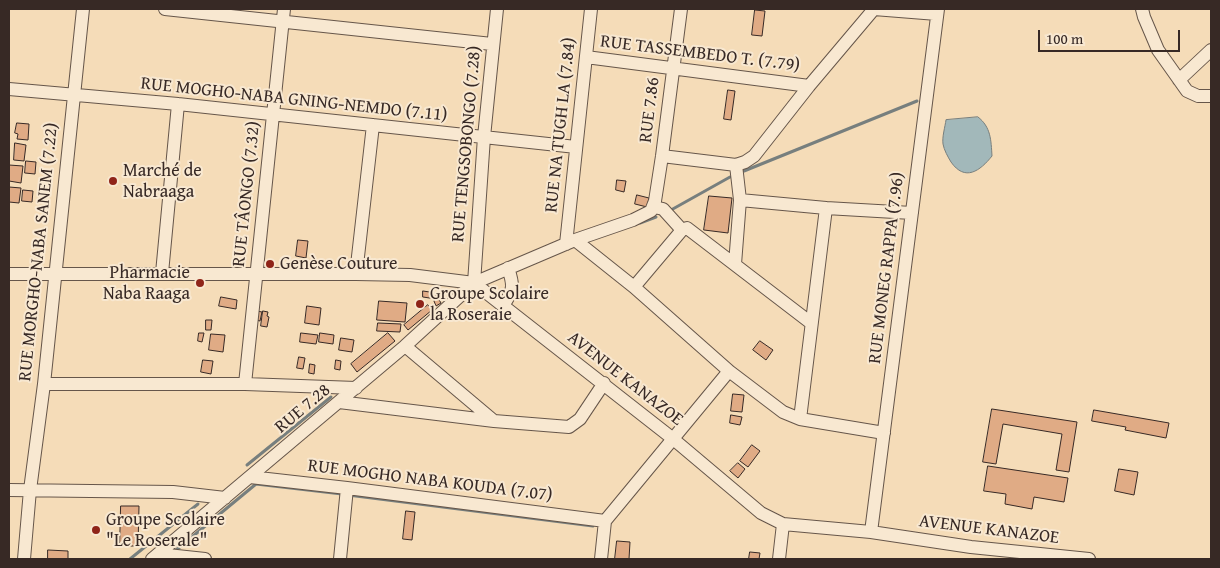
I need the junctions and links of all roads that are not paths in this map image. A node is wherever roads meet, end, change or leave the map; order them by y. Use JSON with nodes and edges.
{"nodes":[{"id":1,"x":83,"y":9,"type":"edge"},
{"id":2,"x":165,"y":9,"type":"edge"},
{"id":3,"x":497,"y":9,"type":"edge"},
{"id":4,"x":591,"y":9,"type":"edge"},
{"id":5,"x":681,"y":9,"type":"edge"},
{"id":6,"x":874,"y":9,"type":"edge"},
{"id":7,"x":1142,"y":9,"type":"edge"},
{"id":8,"x":938,"y":11,"type":"edge"},
{"id":9,"x":284,"y":15,"type":"edge"},
{"id":10,"x":492,"y":44,"type":"junction"},
{"id":11,"x":1211,"y":50,"type":"edge"},
{"id":12,"x":586,"y":57,"type":"junction"},
{"id":13,"x":673,"y":69,"type":"junction"},
{"id":14,"x":1179,"y":80,"type":"junction"},
{"id":15,"x":809,"y":86,"type":"junction"},
{"id":16,"x":9,"y":88,"type":"edge"},
{"id":17,"x":73,"y":95,"type":"junction"},
{"id":18,"x":1211,"y":96,"type":"edge"},
{"id":19,"x":178,"y":104,"type":"junction"},
{"id":20,"x":273,"y":115,"type":"junction"},
{"id":21,"x":373,"y":125,"type":"junction"},
{"id":22,"x":484,"y":137,"type":"junction"},
{"id":23,"x":576,"y":147,"type":"junction"},
{"id":24,"x":662,"y":156,"type":"junction"},
{"id":25,"x":736,"y":165,"type":"junction"},
{"id":26,"x":740,"y":200,"type":"junction"},
{"id":27,"x":654,"y":207,"type":"junction"},
{"id":28,"x":826,"y":208,"type":"junction"},
{"id":29,"x":912,"y":213,"type":"junction"},
{"id":30,"x":682,"y":230,"type":"junction"},
{"id":31,"x":570,"y":242,"type":"junction"},
{"id":32,"x":735,"y":264,"type":"junction"},
{"id":33,"x":508,"y":268,"type":"junction"},
{"id":34,"x":162,"y":273,"type":"junction"},
{"id":35,"x":9,"y":274,"type":"edge"},
{"id":36,"x":54,"y":274,"type":"junction"},
{"id":37,"x":256,"y":274,"type":"junction"},
{"id":38,"x":356,"y":274,"type":"junction"},
{"id":39,"x":474,"y":283,"type":"junction"},
{"id":40,"x":634,"y":287,"type":"junction"},
{"id":41,"x":503,"y":306,"type":"junction"},
{"id":42,"x":812,"y":323,"type":"junction"},
{"id":43,"x":405,"y":346,"type":"junction"},
{"id":44,"x":729,"y":371,"type":"junction"},
{"id":45,"x":44,"y":384,"type":"junction"},
{"id":46,"x":244,"y":384,"type":"junction"},
{"id":47,"x":604,"y":384,"type":"junction"},
{"id":48,"x":356,"y":388,"type":"junction"},
{"id":49,"x":339,"y":402,"type":"junction"},
{"id":50,"x":800,"y":419,"type":"junction"},
{"id":51,"x":494,"y":421,"type":"junction"},
{"id":52,"x":884,"y":433,"type":"junction"},
{"id":53,"x":672,"y":438,"type":"junction"},
{"id":54,"x":250,"y":477,"type":"junction"},
{"id":55,"x":347,"y":488,"type":"junction"},
{"id":56,"x":9,"y":490,"type":"edge"},
{"id":57,"x":30,"y":490,"type":"junction"},
{"id":58,"x":225,"y":498,"type":"junction"},
{"id":59,"x":605,"y":521,"type":"junction"},
{"id":60,"x":783,"y":524,"type":"junction"},
{"id":61,"x":871,"y":532,"type":"junction"},
{"id":62,"x":970,"y":553,"type":"edge"},
{"id":63,"x":155,"y":556,"type":"edge"},
{"id":64,"x":1065,"y":558,"type":"edge"},
{"id":65,"x":24,"y":559,"type":"edge"},
{"id":66,"x":205,"y":559,"type":"edge"},
{"id":67,"x":340,"y":559,"type":"edge"},
{"id":68,"x":601,"y":559,"type":"edge"},
{"id":69,"x":779,"y":559,"type":"edge"},
{"id":70,"x":1090,"y":559,"type":"edge"}],
"edges":[{"from":1,"to":17,"type":"street","name":"RUE MORGHO-NABA SANEM (7.22)"},
{"from":2,"to":9,"type":"street"},
{"from":3,"to":10,"type":"street","name":"RUE TENGSOBONGO (7.28)"},
{"from":4,"to":12,"type":"street","name":"RUE NA TUGH LA (7.84)"},
{"from":5,"to":13,"type":"street","name":"RUE 7.86"},
{"from":6,"to":8,"type":"street"},
{"from":6,"to":15,"type":"street"},
{"from":7,"to":14,"type":"street"},
{"from":8,"to":29,"type":"street","name":"RUE MONEG RAPPA (7.96)"},
{"from":9,"to":10,"type":"street"},
{"from":9,"to":20,"type":"street","name":"RUE TÂONGO (7.32)"},
{"from":10,"to":22,"type":"street","name":"RUE TENGSOBONGO (7.28)"},
{"from":11,"to":14,"type":"street"},
{"from":12,"to":13,"type":"street","name":"RUE TASSEMBEDO T. (7.79)"},
{"from":12,"to":23,"type":"street","name":"RUE NA TUGH LA (7.84)"},
{"from":13,"to":15,"type":"street","name":"RUE TASSEMBEDO T. (7.79)"},
{"from":13,"to":24,"type":"street","name":"RUE 7.86"},
{"from":14,"to":18,"type":"street"},
{"from":15,"to":25,"type":"street"},
{"from":16,"to":17,"type":"street","name":"RUE MOGHO-NABA GNING-NEMDO (7.11)"},
{"from":17,"to":19,"type":"street","name":"RUE MOGHO-NABA GNING-NEMDO (7.11)"},
{"from":17,"to":36,"type":"street","name":"RUE MORGHO-NABA SANEM (7.22)"},
{"from":19,"to":20,"type":"street","name":"RUE MOGHO-NABA GNING-NEMDO (7.11)"},
{"from":19,"to":34,"type":"street"},
{"from":20,"to":21,"type":"street","name":"RUE MOGHO-NABA GNING-NEMDO (7.11)"},
{"from":20,"to":37,"type":"street","name":"RUE TÂONGO (7.32)"},
{"from":21,"to":22,"type":"street","name":"RUE MOGHO-NABA GNING-NEMDO (7.11)"},
{"from":21,"to":38,"type":"street"},
{"from":22,"to":23,"type":"street","name":"RUE MOGHO-NABA GNING-NEMDO (7.11)"},
{"from":22,"to":39,"type":"street","name":"RUE TENGSOBONGO (7.28)"},
{"from":23,"to":31,"type":"street","name":"RUE NA TUGH LA (7.84)"},
{"from":24,"to":25,"type":"street"},
{"from":24,"to":27,"type":"street","name":"RUE 7.86"},
{"from":25,"to":26,"type":"street"},
{"from":26,"to":28,"type":"street"},
{"from":26,"to":32,"type":"street"},
{"from":27,"to":30,"type":"street"},
{"from":27,"to":31,"type":"street"},
{"from":28,"to":29,"type":"street"},
{"from":28,"to":42,"type":"street"},
{"from":29,"to":52,"type":"street","name":"RUE MONEG RAPPA (7.96)"},
{"from":30,"to":32,"type":"street"},
{"from":30,"to":40,"type":"street"},
{"from":31,"to":33,"type":"street"},
{"from":31,"to":40,"type":"street"},
{"from":32,"to":42,"type":"street"},
{"from":33,"to":39,"type":"street"},
{"from":33,"to":41,"type":"street"},
{"from":34,"to":36,"type":"street"},
{"from":34,"to":37,"type":"street"},
{"from":35,"to":36,"type":"street"},
{"from":36,"to":45,"type":"street","name":"RUE MORGHO-NABA SANEM (7.22)"},
{"from":37,"to":38,"type":"street"},
{"from":37,"to":46,"type":"street","name":"RUE TÂONGO (7.32)"},
{"from":38,"to":39,"type":"street"},
{"from":39,"to":41,"type":"street","name":"AVENUE KANAZOE"},
{"from":39,"to":43,"type":"street","name":"RUE 7.28"},
{"from":40,"to":44,"type":"street"},
{"from":41,"to":47,"type":"street","name":"AVENUE KANAZOE"},
{"from":42,"to":50,"type":"street"},
{"from":43,"to":48,"type":"street","name":"RUE 7.28"},
{"from":43,"to":51,"type":"street"},
{"from":44,"to":50,"type":"street"},
{"from":44,"to":53,"type":"street"},
{"from":45,"to":46,"type":"street"},
{"from":45,"to":57,"type":"street","name":"RUE MORGHO-NABA SANEM (7.22)"},
{"from":46,"to":48,"type":"street"},
{"from":47,"to":51,"type":"street"},
{"from":47,"to":53,"type":"street","name":"AVENUE KANAZOE"},
{"from":48,"to":49,"type":"street","name":"RUE 7.28"},
{"from":49,"to":51,"type":"street"},
{"from":49,"to":54,"type":"street","name":"RUE 7.28"},
{"from":50,"to":52,"type":"street"},
{"from":52,"to":61,"type":"street","name":"RUE MONEG RAPPA (7.96)"},
{"from":53,"to":59,"type":"street"},
{"from":53,"to":60,"type":"street","name":"AVENUE KANAZOE"},
{"from":54,"to":55,"type":"street","name":"RUE MOGHO NABA KOUDA (7.07)"},
{"from":54,"to":58,"type":"street","name":"RUE 7.28"},
{"from":55,"to":59,"type":"street","name":"RUE MOGHO NABA KOUDA (7.07)"},
{"from":55,"to":67,"type":"street"},
{"from":56,"to":57,"type":"street"},
{"from":57,"to":58,"type":"street"},
{"from":57,"to":65,"type":"street","name":"RUE MORGHO-NABA SANEM (7.22)"},
{"from":58,"to":63,"type":"street","name":"RUE 7.28"},
{"from":59,"to":68,"type":"street"},
{"from":60,"to":61,"type":"street","name":"AVENUE KANAZOE"},
{"from":60,"to":69,"type":"street"},
{"from":61,"to":62,"type":"street","name":"AVENUE KANAZOE"},
{"from":62,"to":64,"type":"street","name":"AVENUE KANAZOE"},
{"from":63,"to":66,"type":"street"},
{"from":64,"to":70,"type":"street","name":"AVENUE KANAZOE"}]}
